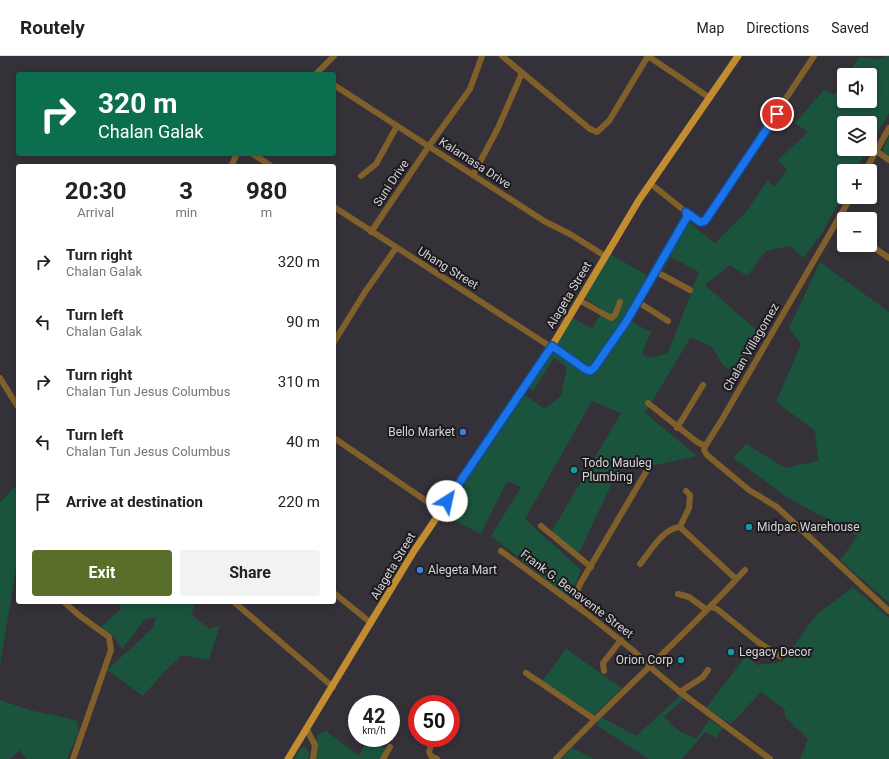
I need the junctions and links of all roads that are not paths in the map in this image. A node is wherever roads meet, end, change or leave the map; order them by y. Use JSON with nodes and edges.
{"nodes":[{"id":1,"x":334,"y":56,"type":"edge"},
{"id":2,"x":482,"y":56,"type":"edge"},
{"id":3,"x":502,"y":56,"type":"edge"},
{"id":4,"x":648,"y":56,"type":"edge"},
{"id":5,"x":738,"y":56,"type":"edge"},
{"id":6,"x":814,"y":56,"type":"edge"},
{"id":7,"x":318,"y":72,"type":"edge"},
{"id":8,"x":522,"y":73,"type":"junction"},
{"id":9,"x":336,"y":86,"type":"edge"},
{"id":10,"x":710,"y":98,"type":"junction"},
{"id":11,"x":397,"y":126,"type":"junction"},
{"id":12,"x":889,"y":128,"type":"edge"},
{"id":13,"x":429,"y":146,"type":"junction"},
{"id":14,"x":877,"y":149,"type":"edge"},
{"id":15,"x":877,"y":152,"type":"edge"},
{"id":16,"x":256,"y":156,"type":"edge"},
{"id":17,"x":889,"y":160,"type":"edge"},
{"id":18,"x":268,"y":164,"type":"edge"},
{"id":19,"x":473,"y":175,"type":"junction"},
{"id":20,"x":361,"y":176,"type":"dead end"},
{"id":21,"x":651,"y":184,"type":"junction"},
{"id":22,"x":847,"y":204,"type":"edge"},
{"id":23,"x":336,"y":208,"type":"edge"},
{"id":24,"x":686,"y":212,"type":"junction"},
{"id":25,"x":836,"y":223,"type":"joint"},
{"id":26,"x":371,"y":232,"type":"junction"},
{"id":27,"x":396,"y":248,"type":"junction"},
{"id":28,"x":877,"y":250,"type":"edge"},
{"id":29,"x":605,"y":256,"type":"junction"},
{"id":30,"x":889,"y":258,"type":"edge"},
{"id":31,"x":655,"y":271,"type":"junction"},
{"id":32,"x":690,"y":290,"type":"dead end"},
{"id":33,"x":579,"y":300,"type":"junction"},
{"id":34,"x":620,"y":302,"type":"dead end"},
{"id":35,"x":638,"y":302,"type":"junction"},
{"id":36,"x":668,"y":321,"type":"dead end"},
{"id":37,"x":336,"y":339,"type":"edge"},
{"id":38,"x":552,"y":346,"type":"junction"},
{"id":39,"x":0,"y":378,"type":"edge"},
{"id":40,"x":703,"y":385,"type":"dead end"},
{"id":41,"x":648,"y":403,"type":"dead end"},
{"id":42,"x":16,"y":404,"type":"edge"},
{"id":43,"x":677,"y":428,"type":"junction"},
{"id":44,"x":336,"y":439,"type":"edge"},
{"id":45,"x":705,"y":445,"type":"junction"},
{"id":46,"x":646,"y":472,"type":"dead end"},
{"id":47,"x":686,"y":491,"type":"dead end"},
{"id":48,"x":441,"y":511,"type":"junction"},
{"id":49,"x":541,"y":526,"type":"dead end"},
{"id":50,"x":680,"y":528,"type":"junction"},
{"id":51,"x":501,"y":551,"type":"dead end"},
{"id":52,"x":640,"y":564,"type":"dead end"},
{"id":53,"x":591,"y":567,"type":"junction"},
{"id":54,"x":745,"y":570,"type":"dead end"},
{"id":55,"x":736,"y":579,"type":"junction"},
{"id":56,"x":678,"y":594,"type":"dead end"},
{"id":57,"x":336,"y":595,"type":"edge"},
{"id":58,"x":66,"y":604,"type":"edge"},
{"id":59,"x":236,"y":604,"type":"edge"},
{"id":60,"x":709,"y":609,"type":"junction"},
{"id":61,"x":580,"y":610,"type":"junction"},
{"id":62,"x":889,"y":612,"type":"edge"},
{"id":63,"x":372,"y":623,"type":"junction"},
{"id":64,"x":621,"y":640,"type":"junction"},
{"id":65,"x":780,"y":656,"type":"dead end"},
{"id":66,"x":650,"y":667,"type":"junction"},
{"id":67,"x":604,"y":670,"type":"dead end"},
{"id":68,"x":708,"y":670,"type":"dead end"},
{"id":69,"x":526,"y":673,"type":"dead end"},
{"id":70,"x":333,"y":687,"type":"junction"},
{"id":71,"x":680,"y":692,"type":"junction"},
{"id":72,"x":594,"y":719,"type":"junction"},
{"id":73,"x":307,"y":730,"type":"junction"},
{"id":74,"x":430,"y":747,"type":"edge"},
{"id":75,"x":390,"y":748,"type":"dead end"},
{"id":76,"x":73,"y":759,"type":"edge"},
{"id":77,"x":288,"y":759,"type":"edge"},
{"id":78,"x":313,"y":759,"type":"edge"},
{"id":79,"x":383,"y":759,"type":"edge"},
{"id":80,"x":437,"y":759,"type":"edge"},
{"id":81,"x":556,"y":759,"type":"edge"},
{"id":82,"x":770,"y":759,"type":"edge"}],
"edges":[{"from":1,"to":7,"type":"street"},
{"from":2,"to":13,"type":"street","name":"Suni Drive"},
{"from":3,"to":8,"type":"street"},
{"from":4,"to":8,"type":"street"},
{"from":4,"to":10,"type":"street"},
{"from":5,"to":10,"type":"main road","name":"Alageta Street"},
{"from":6,"to":24,"type":"street"},
{"from":8,"to":19,"type":"street"},
{"from":9,"to":11,"type":"street","name":"Kalamasa Drive"},
{"from":10,"to":21,"type":"main road","name":"Alageta Street"},
{"from":11,"to":13,"type":"street","name":"Kalamasa Drive"},
{"from":11,"to":20,"type":"street"},
{"from":12,"to":14,"type":"street"},
{"from":13,"to":19,"type":"street","name":"Kalamasa Drive"},
{"from":13,"to":26,"type":"street","name":"Suni Drive"},
{"from":15,"to":17,"type":"street"},
{"from":16,"to":18,"type":"street"},
{"from":19,"to":29,"type":"street","name":"Kalamasa Drive"},
{"from":21,"to":24,"type":"street"},
{"from":21,"to":29,"type":"main road","name":"Alageta Street"},
{"from":22,"to":25,"type":"street","name":"Chalan Villagomez"},
{"from":23,"to":26,"type":"street","name":"Uhang Street"},
{"from":24,"to":31,"type":"street"},
{"from":25,"to":45,"type":"street","name":"Chalan Villagomez"},
{"from":26,"to":27,"type":"street","name":"Uhang Street"},
{"from":27,"to":37,"type":"street"},
{"from":27,"to":38,"type":"street","name":"Uhang Street"},
{"from":28,"to":30,"type":"street"},
{"from":29,"to":33,"type":"main road","name":"Alageta Street"},
{"from":31,"to":32,"type":"street"},
{"from":31,"to":35,"type":"street"},
{"from":33,"to":34,"type":"street"},
{"from":33,"to":38,"type":"main road","name":"Alageta Street"},
{"from":35,"to":36,"type":"street"},
{"from":35,"to":38,"type":"street","name":"Uhang Street"},
{"from":38,"to":48,"type":"main road","name":"Alageta Street"},
{"from":39,"to":42,"type":"street"},
{"from":40,"to":43,"type":"street"},
{"from":41,"to":43,"type":"street"},
{"from":43,"to":45,"type":"street"},
{"from":44,"to":48,"type":"street"},
{"from":45,"to":62,"type":"street"},
{"from":46,"to":53,"type":"street"},
{"from":47,"to":50,"type":"street"},
{"from":48,"to":63,"type":"main road","name":"Alageta Street"},
{"from":49,"to":53,"type":"street"},
{"from":50,"to":52,"type":"street"},
{"from":50,"to":55,"type":"street"},
{"from":51,"to":61,"type":"street","name":"Frank G. Benavente Street"},
{"from":53,"to":61,"type":"street"},
{"from":54,"to":55,"type":"street"},
{"from":55,"to":60,"type":"street"},
{"from":56,"to":60,"type":"street"},
{"from":57,"to":63,"type":"street"},
{"from":58,"to":76,"type":"street"},
{"from":59,"to":70,"type":"street"},
{"from":60,"to":65,"type":"street"},
{"from":60,"to":66,"type":"street"},
{"from":61,"to":64,"type":"street","name":"Frank G. Benavente Street"},
{"from":63,"to":70,"type":"main road","name":"Alageta Street"},
{"from":64,"to":66,"type":"street","name":"Frank G. Benavente Street"},
{"from":64,"to":67,"type":"street"},
{"from":66,"to":71,"type":"street","name":"Frank G. Benavente Street"},
{"from":66,"to":72,"type":"street"},
{"from":68,"to":71,"type":"street"},
{"from":69,"to":72,"type":"street"},
{"from":70,"to":73,"type":"main road","name":"Alageta Street"},
{"from":71,"to":82,"type":"street","name":"Frank G. Benavente Street"},
{"from":72,"to":81,"type":"street"},
{"from":73,"to":77,"type":"main road","name":"Alageta Street"},
{"from":73,"to":78,"type":"street"},
{"from":74,"to":80,"type":"street"},
{"from":75,"to":79,"type":"street"}]}
